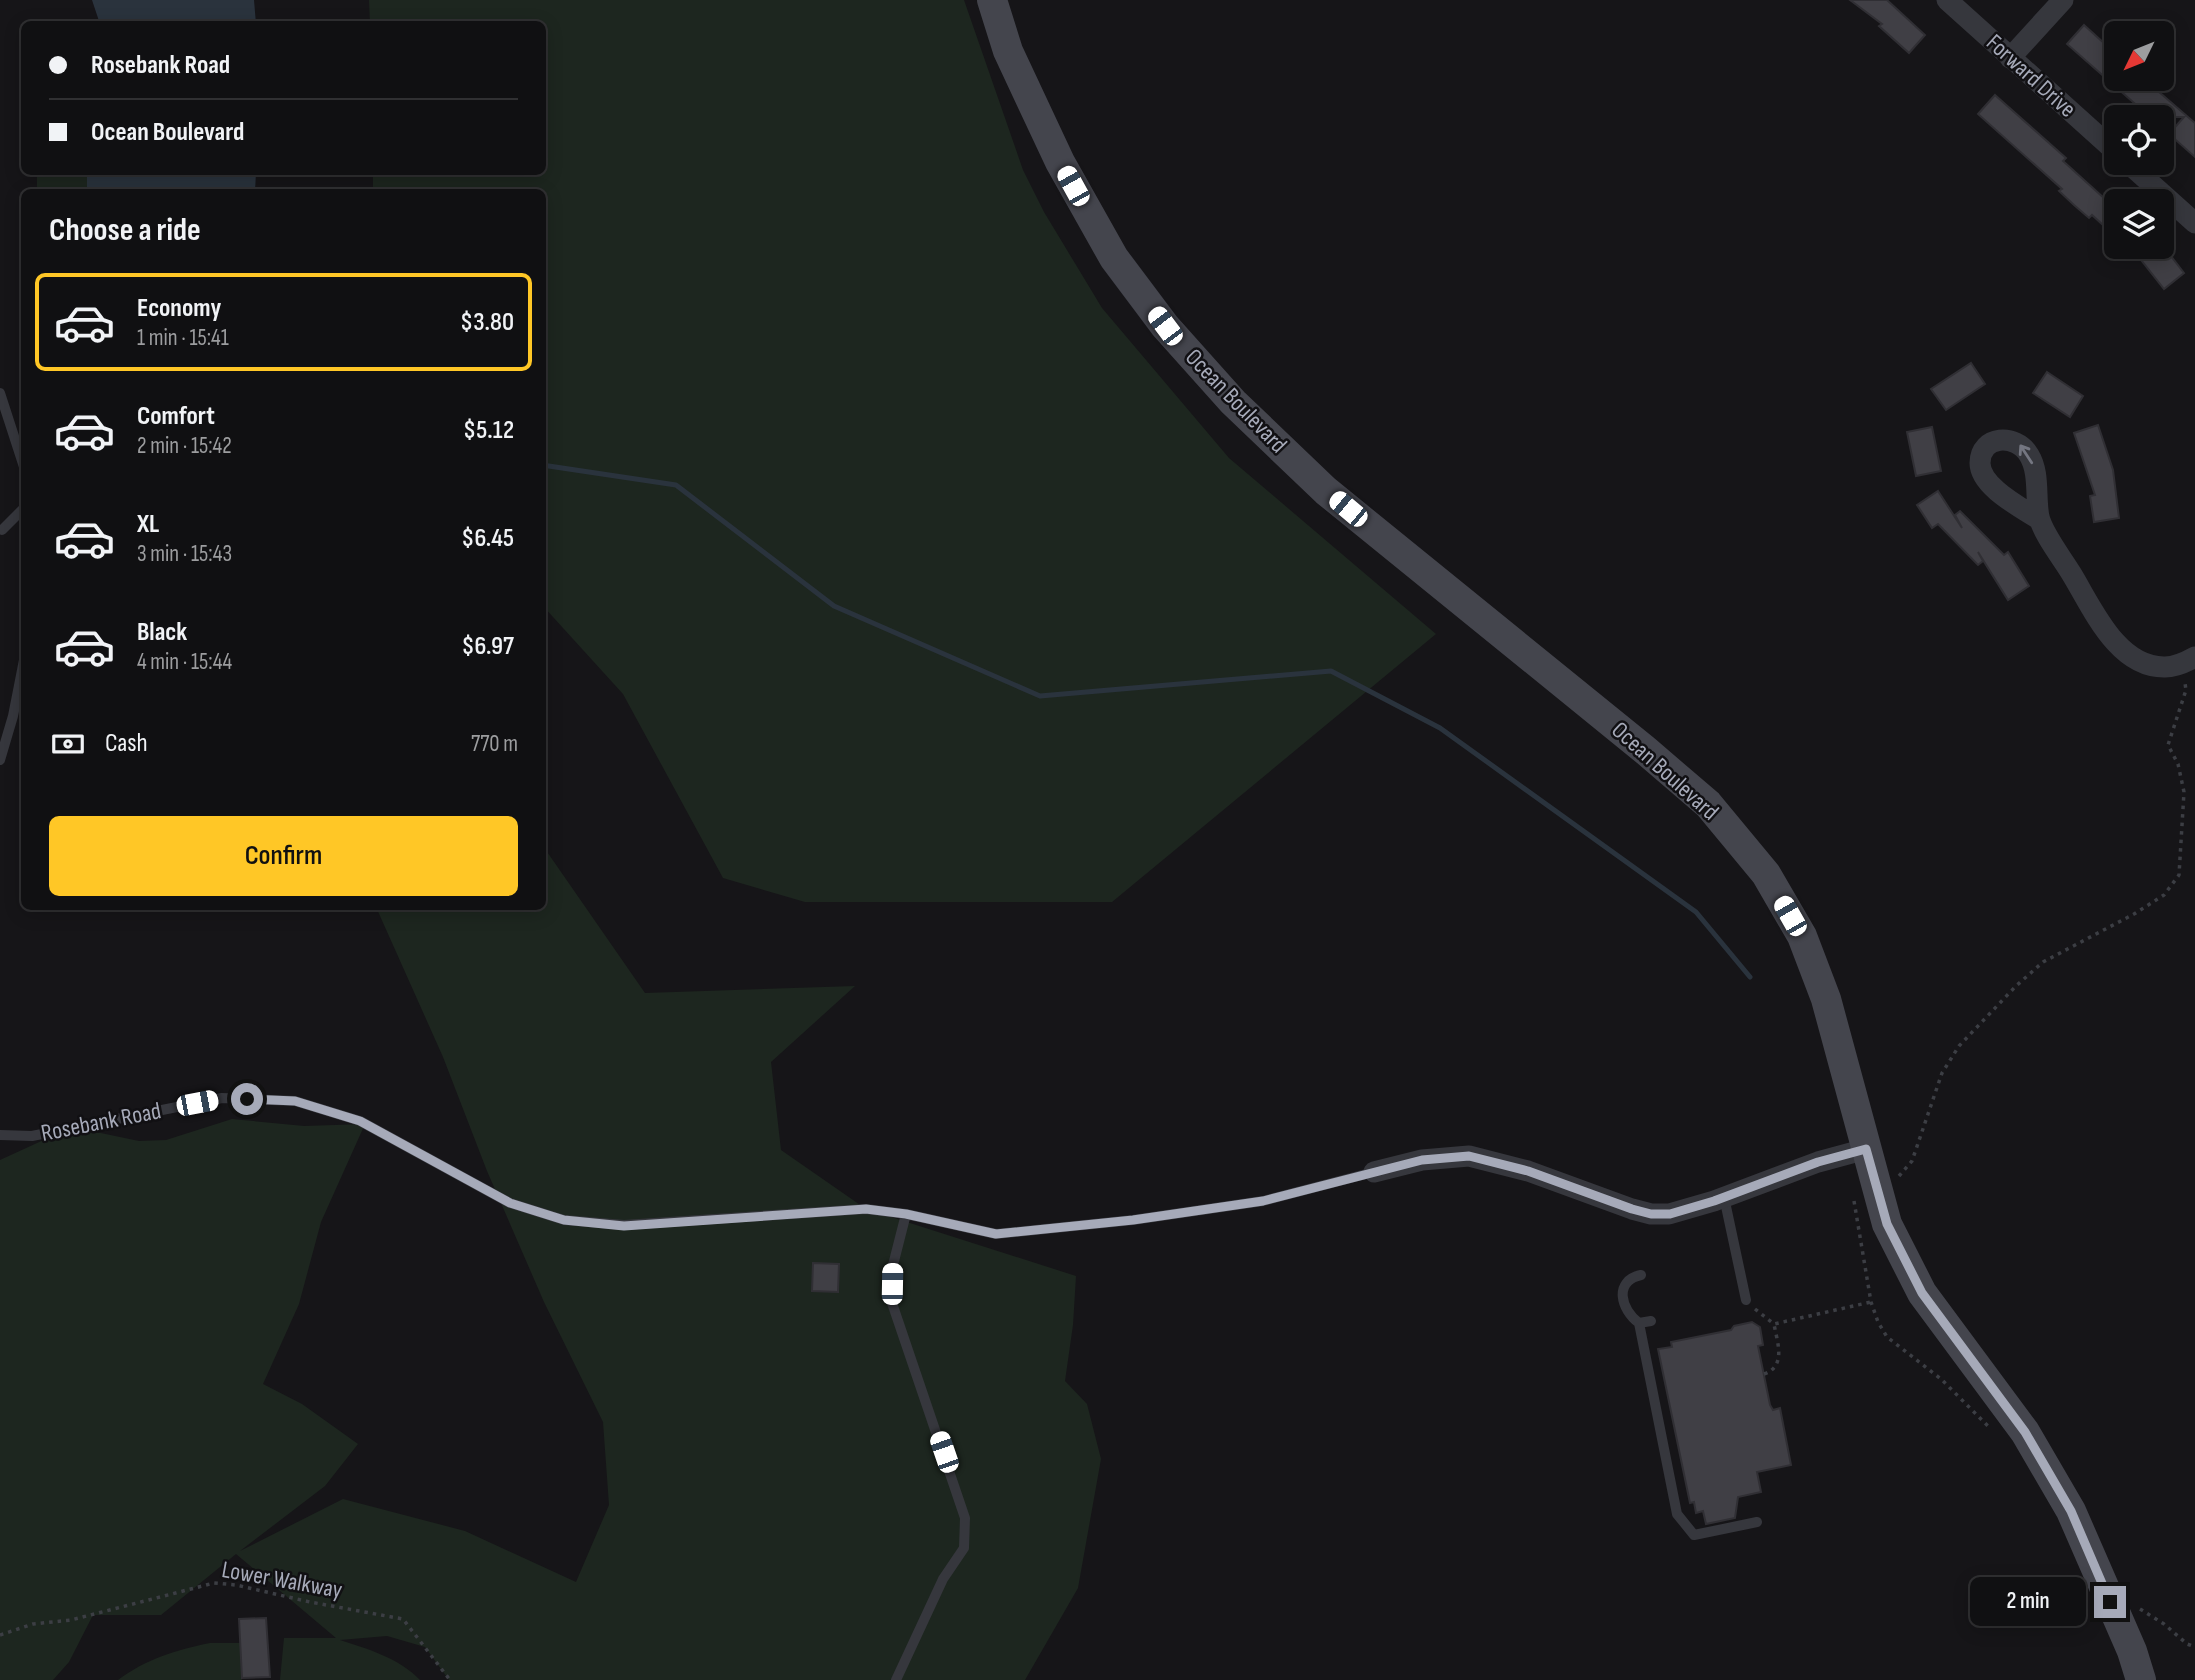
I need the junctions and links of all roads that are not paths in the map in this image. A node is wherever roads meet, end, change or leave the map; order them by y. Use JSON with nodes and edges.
{"nodes":[{"id":1,"x":992,"y":0,"type":"edge"},
{"id":2,"x":1947,"y":0,"type":"edge"},
{"id":3,"x":2063,"y":0,"type":"edge"},
{"id":4,"x":2010,"y":58,"type":"junction"},
{"id":5,"x":2104,"y":141,"type":"edge"},
{"id":6,"x":2141,"y":175,"type":"edge"},
{"id":7,"x":2195,"y":223,"type":"edge"},
{"id":8,"x":0,"y":393,"type":"edge"},
{"id":9,"x":21,"y":458,"type":"edge"},
{"id":10,"x":21,"y":511,"type":"edge"},
{"id":11,"x":2040,"y":520,"type":"dead end"},
{"id":12,"x":2,"y":530,"type":"dead end"},
{"id":13,"x":2188,"y":661,"type":"edge"},
{"id":14,"x":21,"y":675,"type":"edge"},
{"id":15,"x":0,"y":760,"type":"edge"},
{"id":16,"x":0,"y":1135,"type":"edge"},
{"id":17,"x":1866,"y":1149,"type":"junction"},
{"id":18,"x":1374,"y":1172,"type":"joint"},
{"id":19,"x":1724,"y":1197,"type":"junction"},
{"id":20,"x":906,"y":1214,"type":"junction"},
{"id":21,"x":1641,"y":1275,"type":"dead end"},
{"id":22,"x":1746,"y":1300,"type":"road end"},
{"id":23,"x":1757,"y":1522,"type":"dead end"},
{"id":24,"x":896,"y":1680,"type":"edge"},
{"id":25,"x":2141,"y":1680,"type":"edge"}],
"edges":[{"from":1,"to":17,"type":"street","name":"Ocean Boulevard"},
{"from":2,"to":4,"type":"street","name":"Forward Drive"},
{"from":3,"to":4,"type":"street"},
{"from":4,"to":5,"type":"street","name":"Forward Drive"},
{"from":6,"to":7,"type":"street"},
{"from":8,"to":9,"type":"lane"},
{"from":10,"to":12,"type":"lane"},
{"from":11,"to":13,"type":"street"},
{"from":14,"to":15,"type":"lane"},
{"from":16,"to":20,"type":"lane","name":"Rosebank Road"},
{"from":17,"to":19,"type":"street","name":"Rosebank Road"},
{"from":17,"to":25,"type":"street","name":"Ocean Boulevard"},
{"from":18,"to":19,"type":"street","name":"Rosebank Road"},
{"from":18,"to":20,"type":"lane","name":"Rosebank Road"},
{"from":19,"to":22,"type":"lane"},
{"from":20,"to":24,"type":"lane"},
{"from":21,"to":23,"type":"lane"}]}
